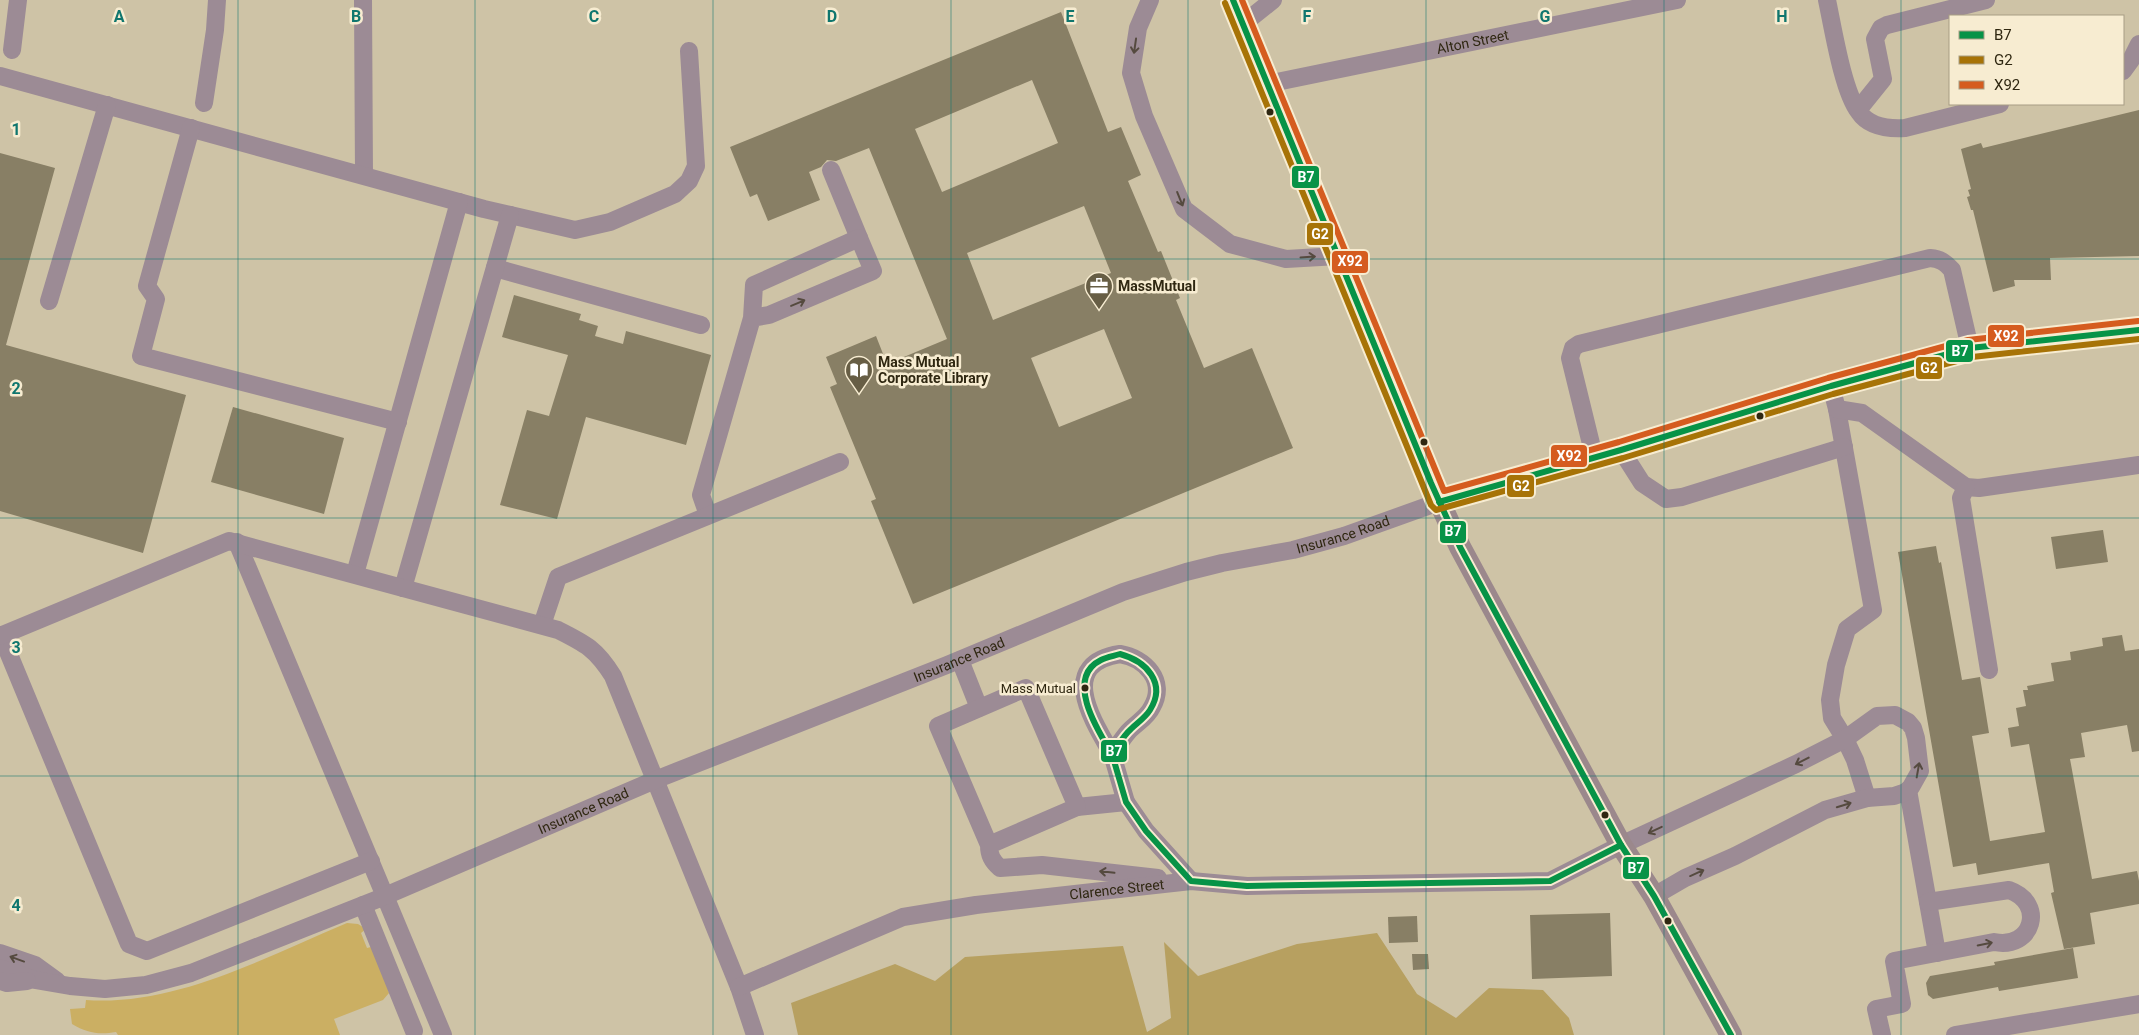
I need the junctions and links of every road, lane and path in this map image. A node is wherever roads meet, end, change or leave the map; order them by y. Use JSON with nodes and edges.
{"nodes":[{"id":1,"x":18,"y":0,"type":"edge"},
{"id":2,"x":217,"y":0,"type":"edge"},
{"id":3,"x":364,"y":0,"type":"edge"},
{"id":4,"x":1150,"y":0,"type":"edge"},
{"id":5,"x":1233,"y":0,"type":"edge"},
{"id":6,"x":1273,"y":0,"type":"edge"},
{"id":7,"x":1677,"y":0,"type":"edge"},
{"id":8,"x":1827,"y":0,"type":"edge"},
{"id":9,"x":1986,"y":0,"type":"edge"},
{"id":10,"x":1243,"y":24,"type":"junction"},
{"id":11,"x":2139,"y":44,"type":"edge"},
{"id":12,"x":12,"y":50,"type":"dead end"},
{"id":13,"x":689,"y":51,"type":"dead end"},
{"id":14,"x":2124,"y":70,"type":"edge"},
{"id":15,"x":0,"y":76,"type":"edge"},
{"id":16,"x":1268,"y":84,"type":"junction"},
{"id":17,"x":204,"y":103,"type":"dead end"},
{"id":18,"x":107,"y":105,"type":"junction"},
{"id":19,"x":1996,"y":105,"type":"edge"},
{"id":20,"x":1858,"y":110,"type":"junction"},
{"id":21,"x":191,"y":128,"type":"junction"},
{"id":22,"x":831,"y":170,"type":"dead end"},
{"id":23,"x":364,"y":174,"type":"junction"},
{"id":24,"x":460,"y":202,"type":"junction"},
{"id":25,"x":510,"y":215,"type":"junction"},
{"id":26,"x":859,"y":238,"type":"junction"},
{"id":27,"x":1338,"y":256,"type":"junction"},
{"id":28,"x":495,"y":268,"type":"junction"},
{"id":29,"x":49,"y":301,"type":"dead end"},
{"id":30,"x":752,"y":318,"type":"junction"},
{"id":31,"x":701,"y":325,"type":"dead end"},
{"id":32,"x":2139,"y":330,"type":"edge"},
{"id":33,"x":1970,"y":348,"type":"junction"},
{"id":34,"x":1831,"y":386,"type":"junction"},
{"id":35,"x":1838,"y":409,"type":"junction"},
{"id":36,"x":398,"y":422,"type":"junction"},
{"id":37,"x":1844,"y":447,"type":"junction"},
{"id":38,"x":1621,"y":450,"type":"junction"},
{"id":39,"x":1594,"y":456,"type":"junction"},
{"id":40,"x":840,"y":462,"type":"dead end"},
{"id":41,"x":2139,"y":465,"type":"edge"},
{"id":42,"x":1966,"y":486,"type":"junction"},
{"id":43,"x":1439,"y":502,"type":"junction"},
{"id":44,"x":708,"y":515,"type":"junction"},
{"id":45,"x":237,"y":542,"type":"junction"},
{"id":46,"x":355,"y":574,"type":"junction"},
{"id":47,"x":403,"y":588,"type":"junction"},
{"id":48,"x":542,"y":625,"type":"junction"},
{"id":49,"x":0,"y":636,"type":"edge"},
{"id":50,"x":960,"y":660,"type":"junction"},
{"id":51,"x":1989,"y":670,"type":"dead end"},
{"id":52,"x":979,"y":708,"type":"junction"},
{"id":53,"x":1845,"y":739,"type":"junction"},
{"id":54,"x":1112,"y":754,"type":"junction"},
{"id":55,"x":655,"y":780,"type":"junction"},
{"id":56,"x":1908,"y":790,"type":"junction"},
{"id":57,"x":1867,"y":798,"type":"junction"},
{"id":58,"x":1126,"y":802,"type":"junction"},
{"id":59,"x":1077,"y":807,"type":"junction"},
{"id":60,"x":989,"y":845,"type":"junction"},
{"id":61,"x":1621,"y":845,"type":"junction"},
{"id":62,"x":371,"y":861,"type":"junction"},
{"id":63,"x":1191,"y":881,"type":"junction"},
{"id":64,"x":386,"y":895,"type":"junction"},
{"id":65,"x":1654,"y":896,"type":"junction"},
{"id":66,"x":1928,"y":902,"type":"junction"},
{"id":67,"x":363,"y":905,"type":"junction"},
{"id":68,"x":0,"y":953,"type":"edge"},
{"id":69,"x":1937,"y":953,"type":"junction"},
{"id":70,"x":0,"y":968,"type":"edge"},
{"id":71,"x":35,"y":980,"type":"junction"},
{"id":72,"x":0,"y":981,"type":"edge"},
{"id":73,"x":64,"y":985,"type":"junction"},
{"id":74,"x":738,"y":987,"type":"junction"},
{"id":75,"x":2139,"y":1004,"type":"edge"},
{"id":76,"x":414,"y":1031,"type":"dead end"},
{"id":77,"x":444,"y":1035,"type":"edge"},
{"id":78,"x":755,"y":1035,"type":"edge"},
{"id":79,"x":1731,"y":1035,"type":"edge"},
{"id":80,"x":1882,"y":1035,"type":"edge"},
{"id":81,"x":1955,"y":1035,"type":"edge"}],
"edges":[{"from":1,"to":12,"type":"street"},
{"from":2,"to":17,"type":"street"},
{"from":3,"to":23,"type":"street"},
{"from":4,"to":27,"type":"street","one_way":true},
{"from":5,"to":10,"type":"main road"},
{"from":6,"to":10,"type":"street"},
{"from":7,"to":16,"type":"street","name":"Alton Street"},
{"from":8,"to":20,"type":"street"},
{"from":9,"to":20,"type":"street"},
{"from":10,"to":16,"type":"main road"},
{"from":11,"to":14,"type":"street"},
{"from":13,"to":25,"type":"street"},
{"from":15,"to":18,"type":"street"},
{"from":16,"to":27,"type":"main road"},
{"from":18,"to":21,"type":"street"},
{"from":18,"to":29,"type":"street"},
{"from":19,"to":20,"type":"street"},
{"from":21,"to":23,"type":"street"},
{"from":21,"to":36,"type":"street"},
{"from":22,"to":26,"type":"street"},
{"from":23,"to":24,"type":"street"},
{"from":24,"to":25,"type":"street"},
{"from":24,"to":36,"type":"street"},
{"from":25,"to":28,"type":"street"},
{"from":26,"to":30,"type":"street"},
{"from":30,"to":26,"type":"street","one_way":true},
{"from":27,"to":43,"type":"main road"},
{"from":28,"to":31,"type":"street"},
{"from":28,"to":47,"type":"street"},
{"from":30,"to":44,"type":"street"},
{"from":32,"to":33,"type":"street","name":"Insurance Road"},
{"from":33,"to":34,"type":"street","name":"Insurance Road"},
{"from":33,"to":39,"type":"street"},
{"from":34,"to":35,"type":"street"},
{"from":34,"to":38,"type":"street","name":"Insurance Road"},
{"from":35,"to":37,"type":"street"},
{"from":35,"to":42,"type":"street"},
{"from":36,"to":46,"type":"street"},
{"from":37,"to":38,"type":"street"},
{"from":37,"to":53,"type":"street"},
{"from":38,"to":39,"type":"street","name":"Insurance Road"},
{"from":39,"to":43,"type":"street","name":"Insurance Road"},
{"from":40,"to":44,"type":"street"},
{"from":41,"to":42,"type":"street"},
{"from":42,"to":51,"type":"street"},
{"from":43,"to":50,"type":"street","name":"Insurance Road"},
{"from":43,"to":61,"type":"main road"},
{"from":44,"to":48,"type":"street"},
{"from":45,"to":46,"type":"street"},
{"from":45,"to":49,"type":"street"},
{"from":45,"to":62,"type":"street"},
{"from":46,"to":47,"type":"street"},
{"from":47,"to":48,"type":"street"},
{"from":48,"to":55,"type":"street"},
{"from":49,"to":62,"type":"street"},
{"from":50,"to":52,"type":"street"},
{"from":50,"to":55,"type":"street","name":"Insurance Road"},
{"from":52,"to":59,"type":"street"},
{"from":52,"to":60,"type":"street"},
{"from":56,"to":53,"type":"street","one_way":true},
{"from":53,"to":57,"type":"street"},
{"from":53,"to":61,"type":"street","name":"Clarence Street","one_way":true},
{"from":54,"to":54,"type":"street"},
{"from":54,"to":58,"type":"street"},
{"from":55,"to":64,"type":"street","name":"Insurance Road"},
{"from":55,"to":74,"type":"street"},
{"from":56,"to":57,"type":"street"},
{"from":56,"to":66,"type":"street"},
{"from":65,"to":57,"type":"street","one_way":true},
{"from":58,"to":59,"type":"street"},
{"from":58,"to":63,"type":"street"},
{"from":59,"to":60,"type":"street"},
{"from":63,"to":60,"type":"street","one_way":true},
{"from":61,"to":63,"type":"street","name":"Clarence Street"},
{"from":61,"to":65,"type":"main road"},
{"from":62,"to":64,"type":"street"},
{"from":63,"to":74,"type":"street","name":"Clarence Street"},
{"from":64,"to":67,"type":"street","name":"Insurance Road"},
{"from":64,"to":77,"type":"street"},
{"from":65,"to":79,"type":"main road"},
{"from":66,"to":69,"type":"street"},
{"from":69,"to":66,"type":"street","one_way":true},
{"from":67,"to":73,"type":"street","name":"Insurance Road"},
{"from":67,"to":76,"type":"street"},
{"from":73,"to":68,"type":"street","one_way":true},
{"from":69,"to":80,"type":"street"},
{"from":70,"to":71,"type":"street"},
{"from":71,"to":72,"type":"street"},
{"from":71,"to":73,"type":"street","name":"Insurance Road"},
{"from":74,"to":78,"type":"street"},
{"from":75,"to":81,"type":"street"}]}
